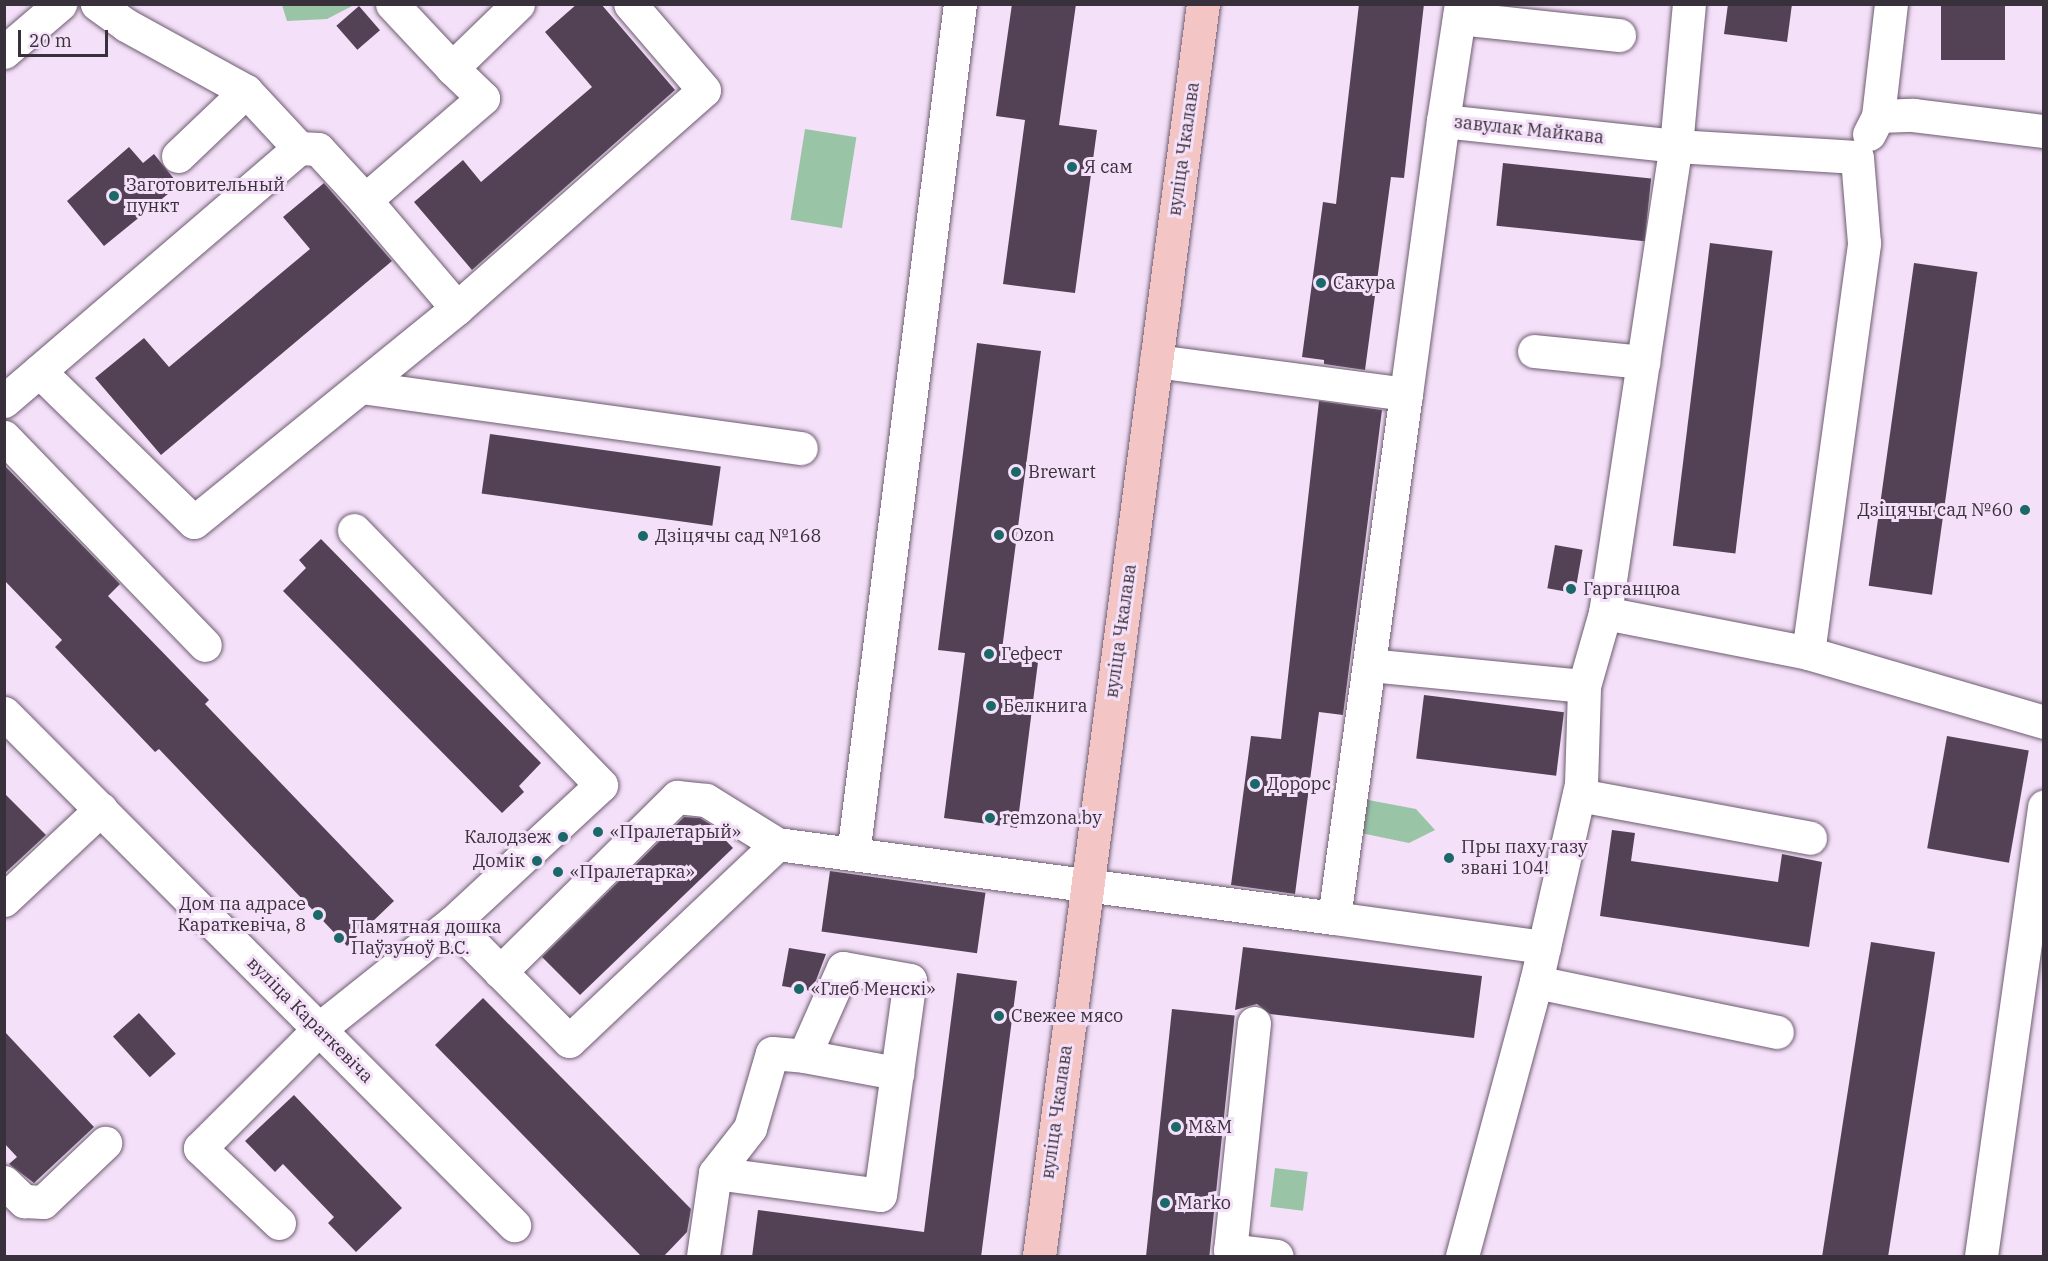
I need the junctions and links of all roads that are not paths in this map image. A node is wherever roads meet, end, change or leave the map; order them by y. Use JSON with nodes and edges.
{"nodes":[{"id":1,"x":60,"y":4,"type":"edge"},
{"id":2,"x":97,"y":4,"type":"edge"},
{"id":3,"x":392,"y":4,"type":"edge"},
{"id":4,"x":518,"y":4,"type":"edge"},
{"id":5,"x":630,"y":4,"type":"edge"},
{"id":6,"x":960,"y":4,"type":"edge"},
{"id":7,"x":1203,"y":4,"type":"edge"},
{"id":8,"x":1689,"y":4,"type":"edge"},
{"id":9,"x":1891,"y":4,"type":"edge"},
{"id":10,"x":1460,"y":11,"type":"edge"},
{"id":11,"x":1619,"y":35,"type":"dead end"},
{"id":12,"x":4,"y":52,"type":"edge"},
{"id":13,"x":452,"y":68,"type":"junction"},
{"id":14,"x":246,"y":91,"type":"junction"},
{"id":15,"x":1878,"y":116,"type":"junction"},
{"id":16,"x":1443,"y":121,"type":"junction"},
{"id":17,"x":2043,"y":131,"type":"edge"},
{"id":18,"x":1676,"y":146,"type":"junction"},
{"id":19,"x":299,"y":148,"type":"junction"},
{"id":20,"x":178,"y":156,"type":"dead end"},
{"id":21,"x":1857,"y":157,"type":"junction"},
{"id":22,"x":365,"y":200,"type":"junction"},
{"id":23,"x":457,"y":308,"type":"junction"},
{"id":24,"x":1534,"y":351,"type":"dead end"},
{"id":25,"x":1156,"y":361,"type":"junction"},
{"id":26,"x":1643,"y":362,"type":"junction"},
{"id":27,"x":39,"y":371,"type":"junction"},
{"id":28,"x":361,"y":387,"type":"junction"},
{"id":29,"x":1407,"y":394,"type":"junction"},
{"id":30,"x":4,"y":401,"type":"edge"},
{"id":31,"x":4,"y":437,"type":"edge"},
{"id":32,"x":801,"y":448,"type":"dead end"},
{"id":33,"x":354,"y":530,"type":"dead end"},
{"id":34,"x":1605,"y":613,"type":"junction"},
{"id":35,"x":205,"y":645,"type":"dead end"},
{"id":36,"x":1808,"y":653,"type":"junction"},
{"id":37,"x":1369,"y":665,"type":"junction"},
{"id":38,"x":1584,"y":686,"type":"junction"},
{"id":39,"x":4,"y":712,"type":"edge"},
{"id":40,"x":2043,"y":722,"type":"edge"},
{"id":41,"x":1579,"y":795,"type":"junction"},
{"id":42,"x":2043,"y":806,"type":"edge"},
{"id":43,"x":101,"y":809,"type":"junction"},
{"id":44,"x":1810,"y":838,"type":"dead end"},
{"id":45,"x":777,"y":844,"type":"junction"},
{"id":46,"x":853,"y":854,"type":"junction"},
{"id":47,"x":1087,"y":885,"type":"junction"},
{"id":48,"x":4,"y":900,"type":"edge"},
{"id":49,"x":1334,"y":918,"type":"junction"},
{"id":50,"x":452,"y":923,"type":"junction"},
{"id":51,"x":1544,"y":947,"type":"junction"},
{"id":52,"x":500,"y":972,"type":"junction"},
{"id":53,"x":1536,"y":982,"type":"junction"},
{"id":54,"x":1254,"y":1023,"type":"dead end"},
{"id":55,"x":319,"y":1029,"type":"junction"},
{"id":56,"x":1777,"y":1032,"type":"dead end"},
{"id":57,"x":804,"y":1056,"type":"junction"},
{"id":58,"x":897,"y":1073,"type":"junction"},
{"id":59,"x":105,"y":1143,"type":"dead end"},
{"id":60,"x":715,"y":1173,"type":"junction"},
{"id":61,"x":4,"y":1182,"type":"edge"},
{"id":62,"x":279,"y":1223,"type":"dead end"},
{"id":63,"x":514,"y":1226,"type":"dead end"},
{"id":64,"x":703,"y":1257,"type":"edge"},
{"id":65,"x":1039,"y":1257,"type":"edge"},
{"id":66,"x":1277,"y":1257,"type":"edge"},
{"id":67,"x":1462,"y":1257,"type":"edge"},
{"id":68,"x":1981,"y":1257,"type":"edge"}],
"edges":[{"from":1,"to":12,"type":"street"},
{"from":2,"to":14,"type":"street"},
{"from":3,"to":13,"type":"street"},
{"from":4,"to":13,"type":"street"},
{"from":5,"to":23,"type":"street"},
{"from":6,"to":46,"type":"street"},
{"from":7,"to":25,"type":"main road","name":"вуліца Чкалава"},
{"from":8,"to":18,"type":"street"},
{"from":9,"to":15,"type":"street"},
{"from":10,"to":11,"type":"street"},
{"from":10,"to":16,"type":"street"},
{"from":13,"to":22,"type":"street"},
{"from":14,"to":19,"type":"street"},
{"from":14,"to":20,"type":"street"},
{"from":15,"to":17,"type":"street"},
{"from":15,"to":21,"type":"street"},
{"from":16,"to":18,"type":"street","name":"завулак Майкава"},
{"from":16,"to":29,"type":"street","name":"завулак Майкава"},
{"from":18,"to":21,"type":"street","name":"завулак Майкава"},
{"from":18,"to":26,"type":"street"},
{"from":19,"to":22,"type":"street"},
{"from":19,"to":27,"type":"street"},
{"from":21,"to":36,"type":"street"},
{"from":22,"to":23,"type":"street"},
{"from":23,"to":28,"type":"street"},
{"from":24,"to":26,"type":"street"},
{"from":25,"to":29,"type":"street"},
{"from":25,"to":47,"type":"main road","name":"вуліца Чкалава"},
{"from":26,"to":34,"type":"street"},
{"from":27,"to":28,"type":"street"},
{"from":27,"to":30,"type":"street"},
{"from":28,"to":32,"type":"street"},
{"from":29,"to":37,"type":"street","name":"завулак Майкава"},
{"from":31,"to":35,"type":"street"},
{"from":33,"to":50,"type":"street"},
{"from":34,"to":36,"type":"street"},
{"from":34,"to":38,"type":"street"},
{"from":36,"to":40,"type":"street"},
{"from":37,"to":38,"type":"street"},
{"from":37,"to":49,"type":"street","name":"завулак Майкава"},
{"from":38,"to":41,"type":"street"},
{"from":39,"to":43,"type":"street","name":"вуліца Караткевіча"},
{"from":41,"to":44,"type":"street"},
{"from":41,"to":51,"type":"street"},
{"from":42,"to":68,"type":"street"},
{"from":43,"to":48,"type":"street"},
{"from":43,"to":55,"type":"street","name":"вуліца Караткевіча"},
{"from":45,"to":46,"type":"street"},
{"from":45,"to":52,"type":"street"},
{"from":45,"to":52,"type":"street"},
{"from":46,"to":47,"type":"street"},
{"from":47,"to":49,"type":"street"},
{"from":47,"to":65,"type":"main road","name":"вуліца Чкалава"},
{"from":49,"to":51,"type":"street"},
{"from":50,"to":52,"type":"street"},
{"from":50,"to":55,"type":"street"},
{"from":51,"to":53,"type":"street"},
{"from":53,"to":56,"type":"street"},
{"from":53,"to":67,"type":"street"},
{"from":54,"to":66,"type":"street"},
{"from":55,"to":62,"type":"street"},
{"from":55,"to":63,"type":"street","name":"вуліца Караткевіча"},
{"from":57,"to":58,"type":"street"},
{"from":57,"to":58,"type":"street"},
{"from":57,"to":60,"type":"street"},
{"from":58,"to":60,"type":"street"},
{"from":59,"to":61,"type":"street"},
{"from":60,"to":64,"type":"street"}]}
